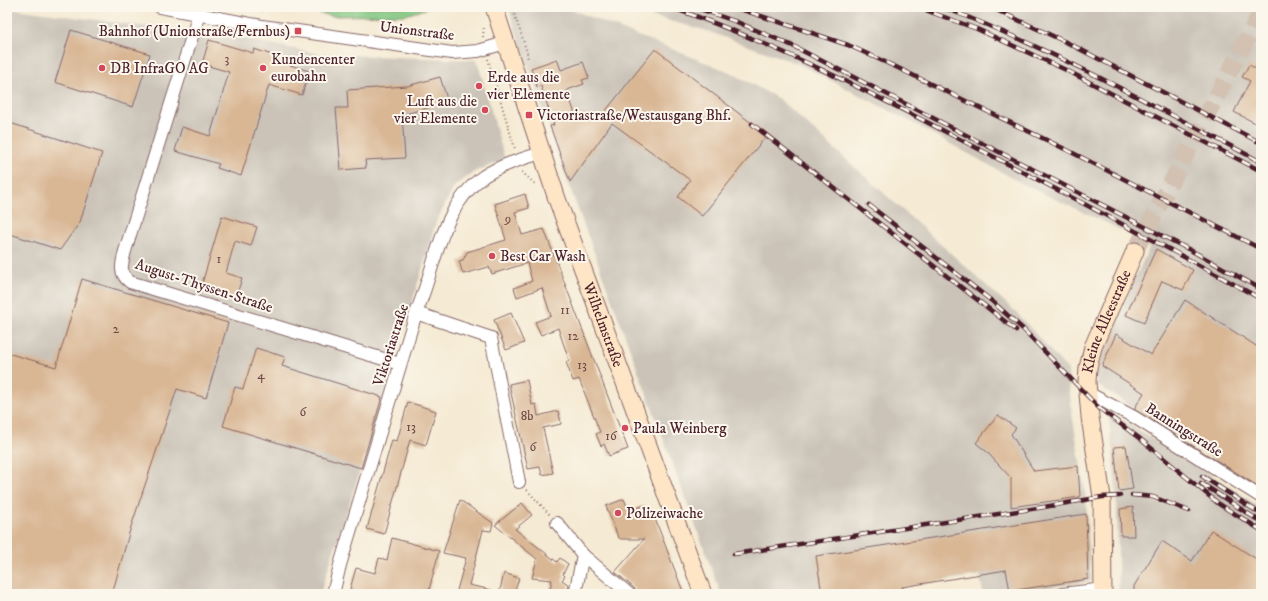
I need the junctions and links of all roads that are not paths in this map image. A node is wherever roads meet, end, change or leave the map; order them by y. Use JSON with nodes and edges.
{"nodes":[{"id":1,"x":160,"y":7,"type":"edge"},
{"id":2,"x":494,"y":7,"type":"edge"},
{"id":3,"x":199,"y":14,"type":"junction"},
{"id":4,"x":505,"y":43,"type":"junction"},
{"id":5,"x":541,"y":153,"type":"junction"},
{"id":6,"x":1135,"y":251,"type":"tunnel mouth"},
{"id":7,"x":416,"y":313,"type":"junction"},
{"id":8,"x":400,"y":364,"type":"junction"},
{"id":9,"x":1088,"y":393,"type":"junction"},
{"id":10,"x":519,"y":482,"type":"road end"},
{"id":11,"x":1261,"y":497,"type":"edge"},
{"id":12,"x":557,"y":523,"type":"road end"},
{"id":13,"x":583,"y":556,"type":"junction"},
{"id":14,"x":1104,"y":591,"type":"edge"},
{"id":15,"x":333,"y":594,"type":"edge"},
{"id":16,"x":575,"y":594,"type":"edge"},
{"id":17,"x":629,"y":594,"type":"edge"},
{"id":18,"x":703,"y":594,"type":"edge"},
{"id":19,"x":1062,"y":594,"type":"edge"}],
"edges":[{"from":1,"to":3,"type":"street","name":"Unionstraße"},
{"from":2,"to":4,"type":"main road","name":"Wilhelmstraße"},
{"from":3,"to":4,"type":"street","name":"Unionstraße"},
{"from":3,"to":8,"type":"street","name":"August-Thyssen-Straße"},
{"from":4,"to":5,"type":"main road","name":"Wilhelmstraße"},
{"from":5,"to":7,"type":"street","name":"Viktoriastraße"},
{"from":5,"to":18,"type":"main road","name":"Wilhelmstraße"},
{"from":6,"to":9,"type":"main road","name":"Kleine Alleestraße"},
{"from":7,"to":8,"type":"street","name":"Viktoriastraße"},
{"from":7,"to":10,"type":"street"},
{"from":8,"to":15,"type":"street","name":"Viktoriastraße"},
{"from":9,"to":11,"type":"street","name":"Banningstraße"},
{"from":9,"to":14,"type":"main road","name":"Kleine Alleestraße"},
{"from":12,"to":13,"type":"street"},
{"from":13,"to":16,"type":"street"},
{"from":13,"to":17,"type":"street"},
{"from":14,"to":19,"type":"street"}]}
